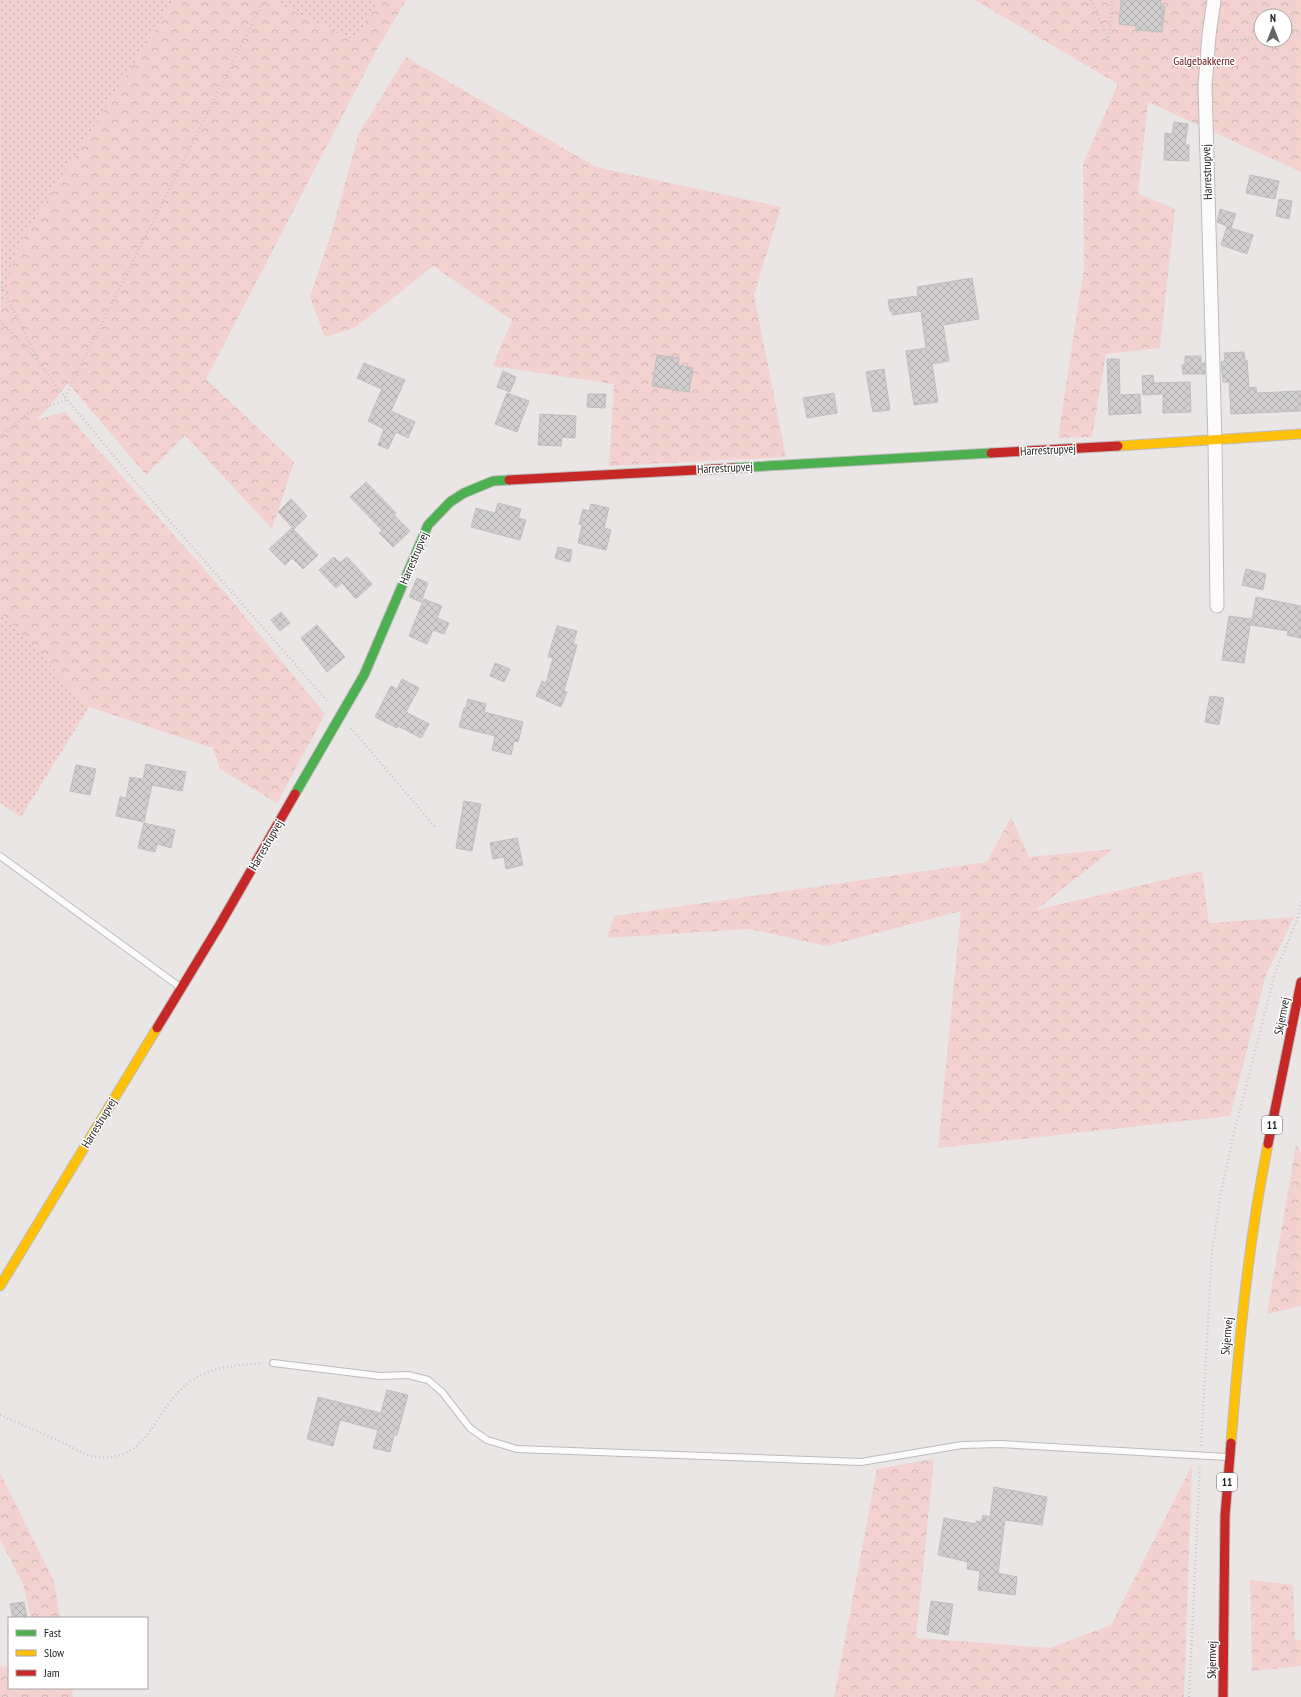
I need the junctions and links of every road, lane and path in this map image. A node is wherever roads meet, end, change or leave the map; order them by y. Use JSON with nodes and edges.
{"nodes":[{"id":1,"x":264,"y":0,"type":"edge"},
{"id":2,"x":1090,"y":0,"type":"edge"},
{"id":3,"x":1112,"y":0,"type":"edge"},
{"id":4,"x":1214,"y":0,"type":"edge"},
{"id":5,"x":1253,"y":39,"type":"edge"},
{"id":6,"x":1208,"y":42,"type":"junction"},
{"id":7,"x":0,"y":283,"type":"edge"},
{"id":8,"x":0,"y":321,"type":"edge"},
{"id":9,"x":40,"y":364,"type":"junction"},
{"id":10,"x":66,"y":398,"type":"junction"},
{"id":11,"x":1301,"y":434,"type":"edge"},
{"id":12,"x":0,"y":437,"type":"edge"},
{"id":13,"x":1215,"y":441,"type":"junction"},
{"id":14,"x":1217,"y":606,"type":"dead end"},
{"id":15,"x":340,"y":715,"type":"junction"},
{"id":16,"x":436,"y":828,"type":"dead end"},
{"id":17,"x":0,"y":856,"type":"edge"},
{"id":18,"x":1301,"y":901,"type":"edge"},
{"id":19,"x":1301,"y":982,"type":"edge"},
{"id":20,"x":182,"y":988,"type":"junction"},
{"id":21,"x":0,"y":1286,"type":"edge"},
{"id":22,"x":273,"y":1363,"type":"joint"},
{"id":23,"x":0,"y":1414,"type":"edge"},
{"id":24,"x":1200,"y":1456,"type":"junction"},
{"id":25,"x":1229,"y":1457,"type":"junction"},
{"id":26,"x":1189,"y":1697,"type":"edge"},
{"id":27,"x":1223,"y":1697,"type":"edge"}],
"edges":[{"from":1,"to":10,"type":"path"},
{"from":2,"to":3,"type":"path"},
{"from":4,"to":6,"type":"street","name":"Harrestrupvej"},
{"from":5,"to":6,"type":"path"},
{"from":6,"to":13,"type":"street","name":"Harrestrupvej"},
{"from":7,"to":9,"type":"path"},
{"from":8,"to":9,"type":"path"},
{"from":9,"to":10,"type":"path"},
{"from":10,"to":12,"type":"path"},
{"from":10,"to":15,"type":"path"},
{"from":11,"to":13,"type":"street","name":"Harrestrupvej"},
{"from":13,"to":14,"type":"street","name":"Harrestrupvej"},
{"from":13,"to":15,"type":"street","name":"Harrestrupvej"},
{"from":15,"to":16,"type":"path"},
{"from":15,"to":20,"type":"street","name":"Harrestrupvej"},
{"from":17,"to":20,"type":"lane"},
{"from":18,"to":24,"type":"path"},
{"from":19,"to":25,"type":"street","name":"Skjernvej","number":"11"},
{"from":20,"to":21,"type":"street","name":"Harrestrupvej"},
{"from":22,"to":23,"type":"path"},
{"from":22,"to":24,"type":"lane"},
{"from":24,"to":25,"type":"lane"},
{"from":24,"to":26,"type":"path"},
{"from":25,"to":27,"type":"street","name":"Skjernvej","number":"11"}]}
